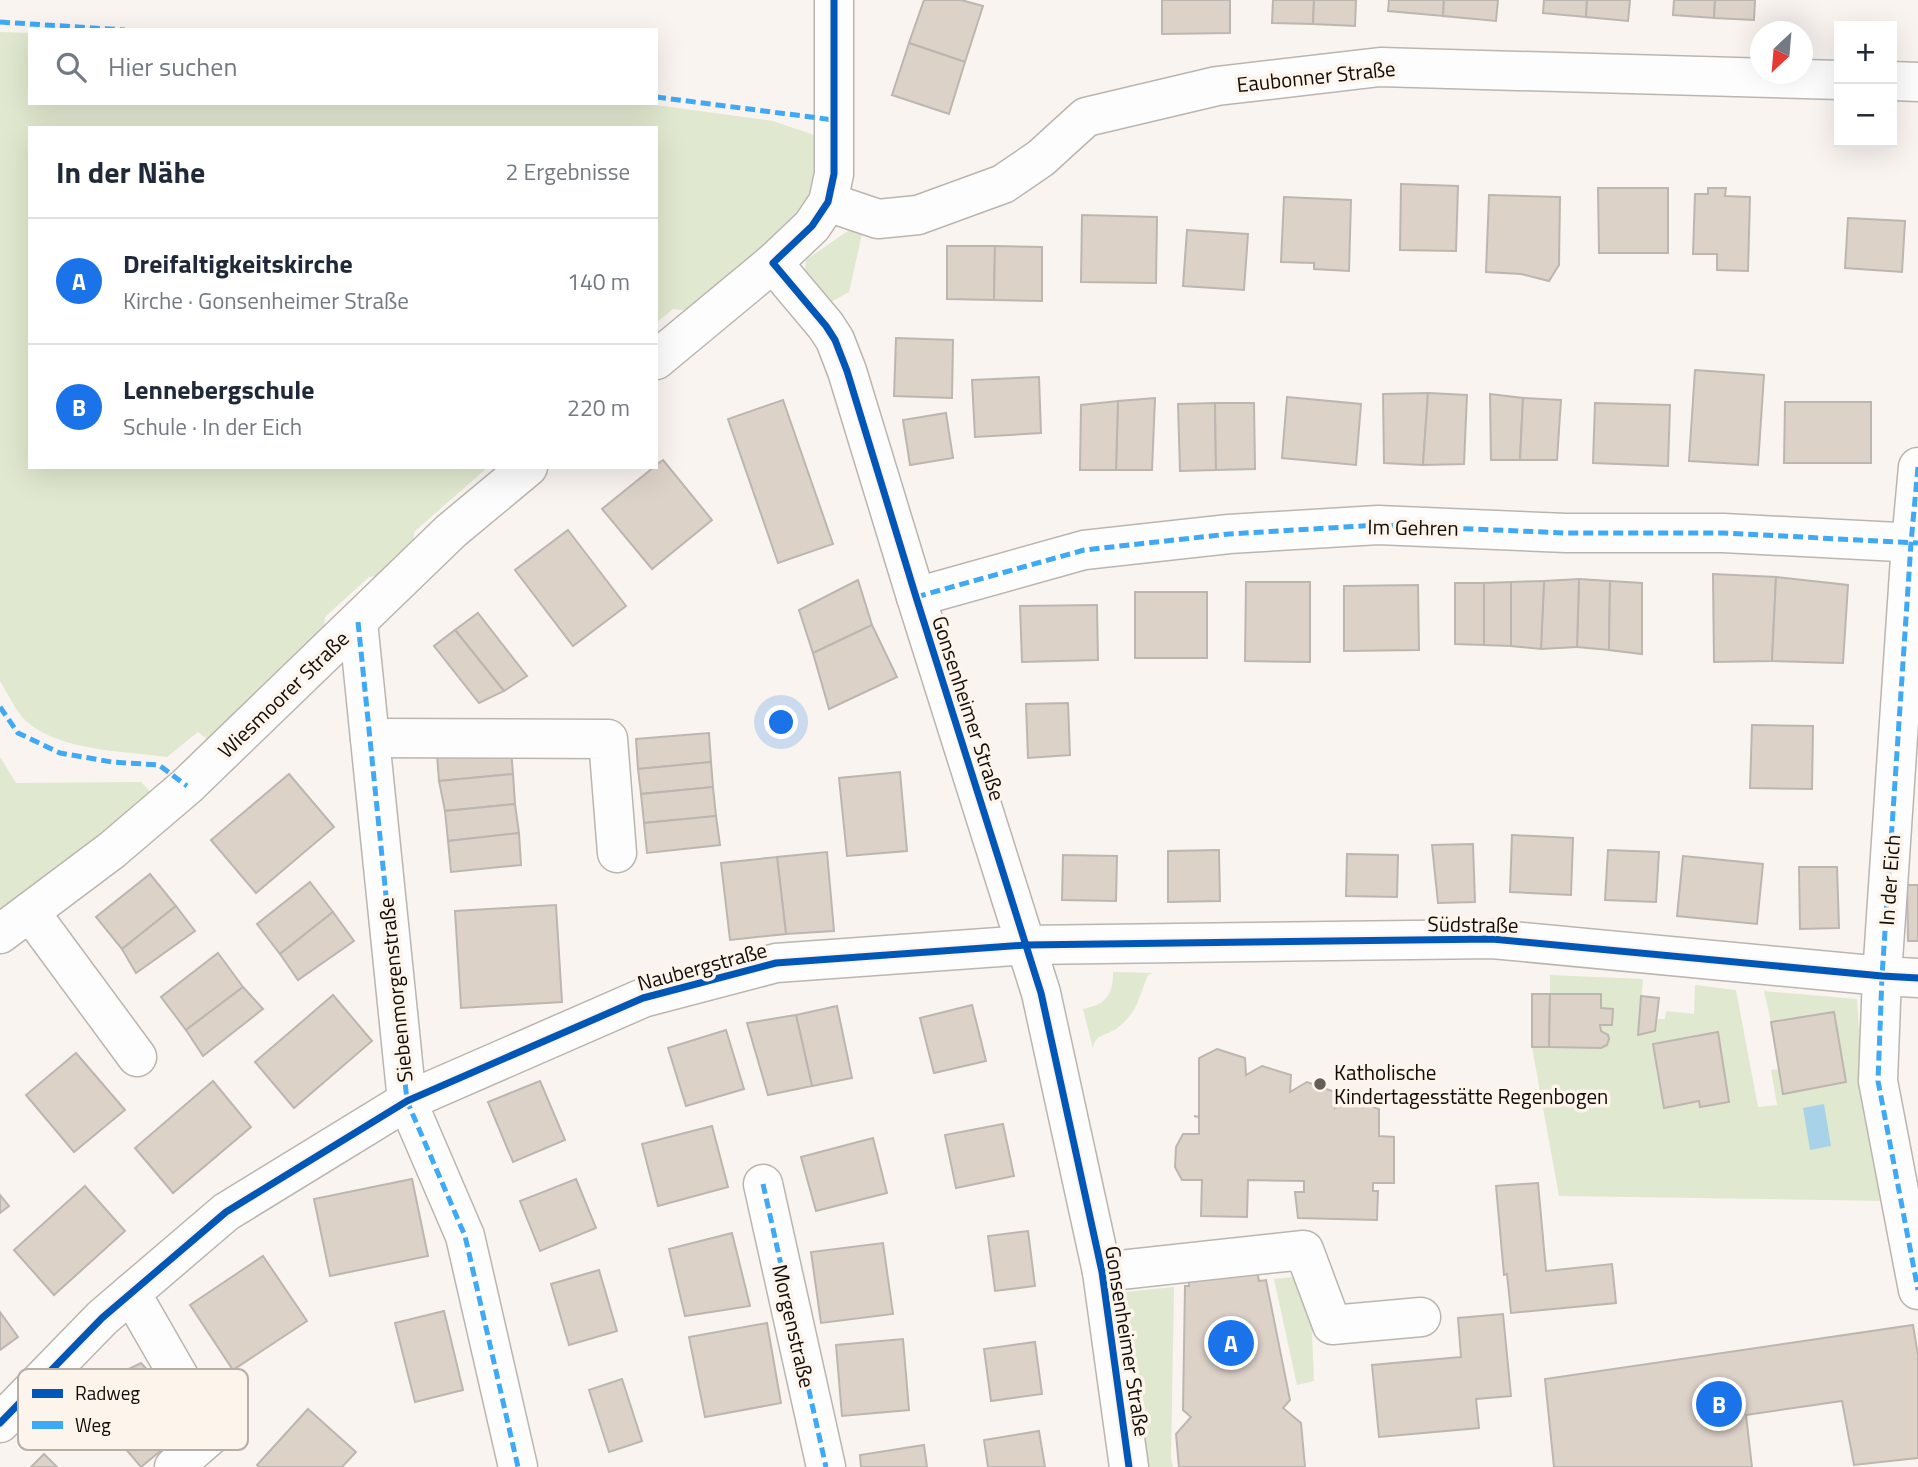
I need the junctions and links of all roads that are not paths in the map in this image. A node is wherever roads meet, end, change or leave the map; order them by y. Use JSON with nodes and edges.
{"nodes":[{"id":1,"x":834,"y":0,"type":"edge"},
{"id":2,"x":1834,"y":80,"type":"edge"},
{"id":3,"x":1897,"y":81,"type":"edge"},
{"id":4,"x":1918,"y":82,"type":"edge"},
{"id":5,"x":828,"y":202,"type":"junction"},
{"id":6,"x":774,"y":263,"type":"junction"},
{"id":7,"x":658,"y":358,"type":"edge"},
{"id":8,"x":1918,"y":467,"type":"edge"},
{"id":9,"x":526,"y":469,"type":"edge"},
{"id":10,"x":1915,"y":543,"type":"edge"},
{"id":11,"x":916,"y":597,"type":"junction"},
{"id":12,"x":358,"y":622,"type":"junction"},
{"id":13,"x":370,"y":738,"type":"junction"},
{"id":14,"x":617,"y":853,"type":"dead end"},
{"id":15,"x":30,"y":912,"type":"junction"},
{"id":16,"x":0,"y":934,"type":"edge"},
{"id":17,"x":1026,"y":945,"type":"junction"},
{"id":18,"x":1900,"y":977,"type":"edge"},
{"id":19,"x":138,"y":1057,"type":"dead end"},
{"id":20,"x":407,"y":1101,"type":"junction"},
{"id":21,"x":763,"y":1184,"type":"dead end"},
{"id":22,"x":1102,"y":1272,"type":"junction"},
{"id":23,"x":1918,"y":1290,"type":"edge"},
{"id":24,"x":131,"y":1293,"type":"junction"},
{"id":25,"x":1421,"y":1318,"type":"dead end"},
{"id":26,"x":52,"y":1369,"type":"edge"},
{"id":27,"x":175,"y":1369,"type":"edge"},
{"id":28,"x":18,"y":1404,"type":"edge"},
{"id":29,"x":0,"y":1423,"type":"edge"},
{"id":30,"x":194,"y":1450,"type":"edge"},
{"id":31,"x":174,"y":1467,"type":"edge"},
{"id":32,"x":518,"y":1467,"type":"edge"},
{"id":33,"x":826,"y":1467,"type":"edge"},
{"id":34,"x":1129,"y":1467,"type":"edge"}],
"edges":[{"from":1,"to":5,"type":"street"},
{"from":2,"to":5,"type":"street","name":"Eaubonner Straße"},
{"from":3,"to":4,"type":"street"},
{"from":5,"to":6,"type":"street"},
{"from":6,"to":7,"type":"street"},
{"from":6,"to":11,"type":"street","name":"Gonsenheimer Straße"},
{"from":8,"to":10,"type":"street","name":"In der Eich"},
{"from":9,"to":12,"type":"street","name":"Wiesmoorer Straße"},
{"from":10,"to":11,"type":"street","name":"Im Gehren"},
{"from":10,"to":18,"type":"street","name":"In der Eich"},
{"from":11,"to":17,"type":"street","name":"Gonsenheimer Straße"},
{"from":12,"to":13,"type":"street","name":"Siebenmorgenstraße"},
{"from":12,"to":15,"type":"street","name":"Wiesmoorer Straße"},
{"from":13,"to":14,"type":"street"},
{"from":13,"to":20,"type":"street","name":"Siebenmorgenstraße"},
{"from":15,"to":16,"type":"street","name":"Wiesmoorer Straße"},
{"from":15,"to":19,"type":"street"},
{"from":17,"to":18,"type":"street","name":"Südstraße"},
{"from":17,"to":20,"type":"street","name":"Naubergstraße"},
{"from":17,"to":22,"type":"street","name":"Gonsenheimer Straße"},
{"from":18,"to":23,"type":"street","name":"In der Eich"},
{"from":20,"to":24,"type":"street","name":"Naubergstraße"},
{"from":20,"to":32,"type":"street","name":"Siebenmorgenstraße"},
{"from":21,"to":33,"type":"street","name":"Morgenstraße"},
{"from":22,"to":25,"type":"street"},
{"from":22,"to":34,"type":"street","name":"Gonsenheimer Straße"},
{"from":24,"to":26,"type":"street","name":"Naubergstraße"},
{"from":24,"to":27,"type":"street"},
{"from":28,"to":29,"type":"street","name":"Naubergstraße"},
{"from":30,"to":31,"type":"street"}]}
